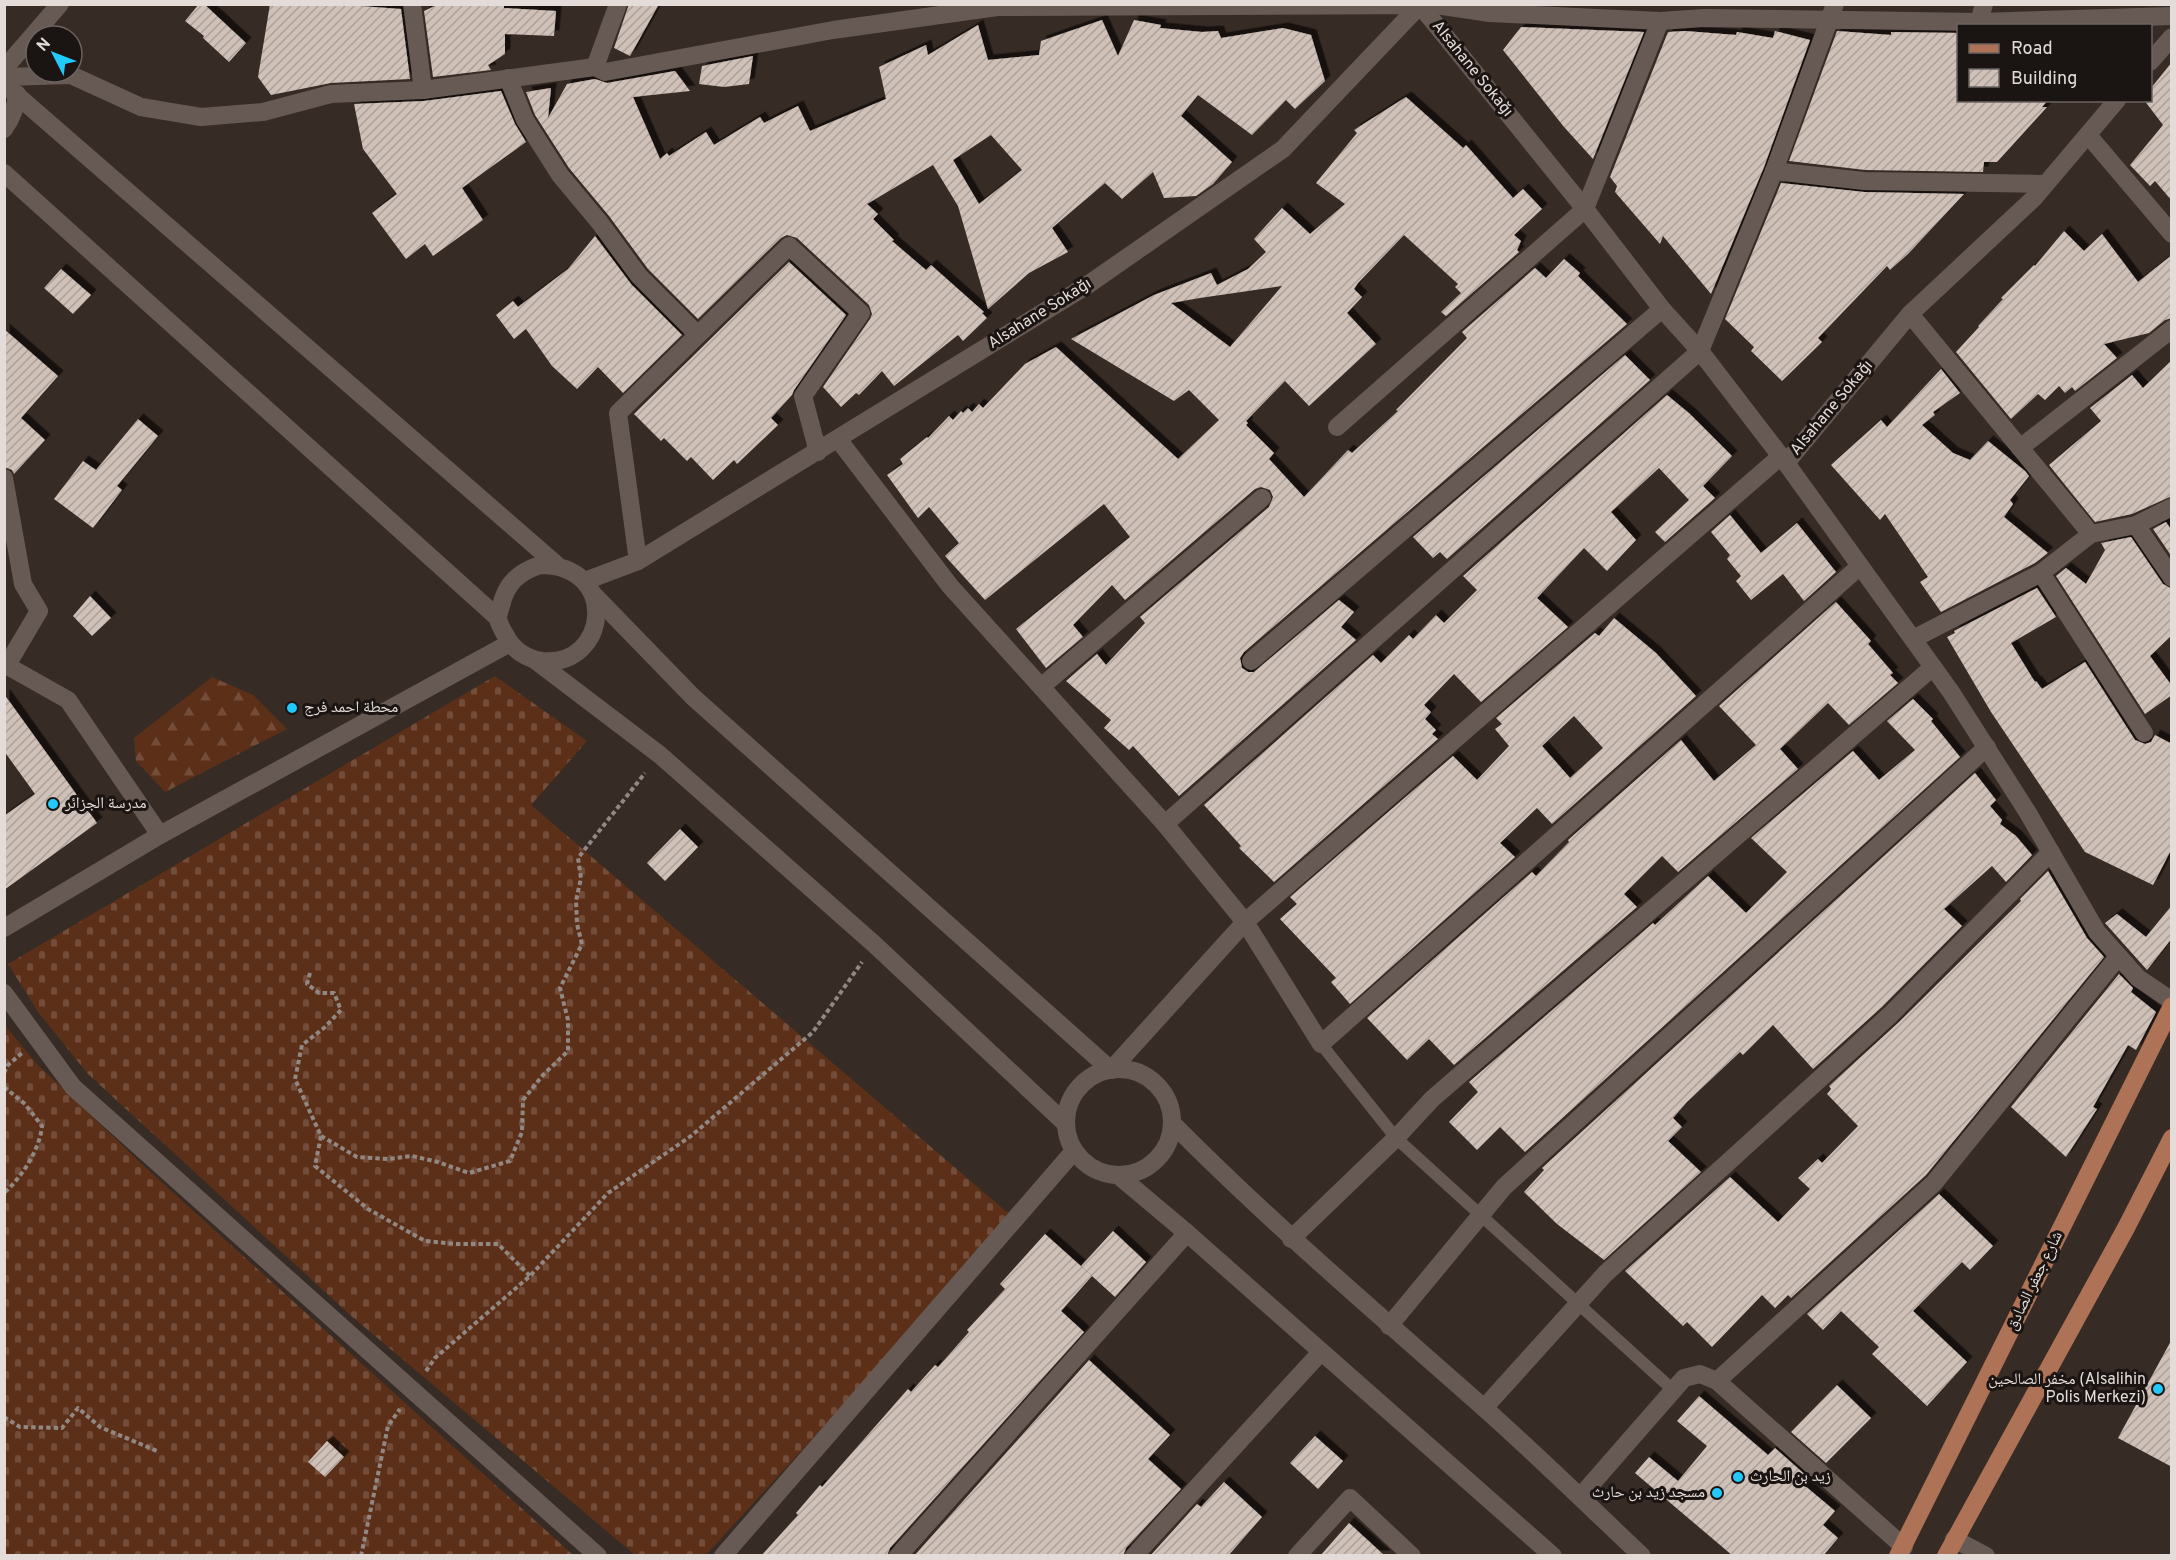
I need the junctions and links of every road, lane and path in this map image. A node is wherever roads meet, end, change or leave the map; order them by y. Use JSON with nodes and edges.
{"nodes":[{"id":1,"x":60,"y":4,"type":"edge"},
{"id":2,"x":412,"y":4,"type":"edge"},
{"id":3,"x":618,"y":4,"type":"edge"},
{"id":4,"x":1984,"y":4,"type":"edge"},
{"id":5,"x":1420,"y":5,"type":"edge"},
{"id":6,"x":1436,"y":5,"type":"edge"},
{"id":7,"x":1492,"y":9,"type":"edge"},
{"id":8,"x":1624,"y":11,"type":"edge"},
{"id":9,"x":1832,"y":12,"type":"edge"},
{"id":10,"x":2172,"y":16,"type":"edge"},
{"id":11,"x":1660,"y":21,"type":"junction"},
{"id":12,"x":1979,"y":22,"type":"junction"},
{"id":13,"x":2172,"y":37,"type":"edge"},
{"id":14,"x":2152,"y":61,"type":"edge"},
{"id":15,"x":596,"y":67,"type":"junction"},
{"id":16,"x":4,"y":69,"type":"edge"},
{"id":17,"x":4,"y":77,"type":"edge"},
{"id":18,"x":508,"y":78,"type":"junction"},
{"id":19,"x":11,"y":89,"type":"edge"},
{"id":20,"x":423,"y":90,"type":"junction"},
{"id":21,"x":2115,"y":102,"type":"edge"},
{"id":22,"x":4,"y":129,"type":"edge"},
{"id":23,"x":2088,"y":135,"type":"junction"},
{"id":24,"x":1774,"y":171,"type":"junction"},
{"id":25,"x":4,"y":173,"type":"edge"},
{"id":26,"x":2044,"y":184,"type":"junction"},
{"id":27,"x":1585,"y":210,"type":"junction"},
{"id":28,"x":2172,"y":234,"type":"edge"},
{"id":29,"x":1662,"y":309,"type":"junction"},
{"id":30,"x":1910,"y":314,"type":"junction"},
{"id":31,"x":2172,"y":329,"type":"edge"},
{"id":32,"x":697,"y":334,"type":"junction"},
{"id":33,"x":1700,"y":351,"type":"junction"},
{"id":34,"x":1337,"y":426,"type":"dead end"},
{"id":35,"x":838,"y":439,"type":"junction"},
{"id":36,"x":2020,"y":448,"type":"junction"},
{"id":37,"x":818,"y":452,"type":"junction"},
{"id":38,"x":1784,"y":459,"type":"junction"},
{"id":39,"x":4,"y":478,"type":"edge"},
{"id":40,"x":1262,"y":498,"type":"dead end"},
{"id":41,"x":2172,"y":507,"type":"edge"},
{"id":42,"x":2136,"y":525,"type":"junction"},
{"id":43,"x":2091,"y":534,"type":"junction"},
{"id":44,"x":639,"y":561,"type":"junction"},
{"id":45,"x":557,"y":565,"type":"junction"},
{"id":46,"x":1860,"y":566,"type":"junction"},
{"id":47,"x":2041,"y":573,"type":"junction"},
{"id":48,"x":2172,"y":578,"type":"edge"},
{"id":49,"x":589,"y":587,"type":"junction"},
{"id":50,"x":498,"y":618,"type":"junction"},
{"id":51,"x":1913,"y":639,"type":"junction"},
{"id":52,"x":510,"y":643,"type":"junction"},
{"id":53,"x":535,"y":660,"type":"junction"},
{"id":54,"x":1251,"y":661,"type":"dead end"},
{"id":55,"x":6,"y":664,"type":"edge"},
{"id":56,"x":1933,"y":667,"type":"junction"},
{"id":57,"x":1041,"y":687,"type":"junction"},
{"id":58,"x":2144,"y":733,"type":"dead end"},
{"id":59,"x":1987,"y":747,"type":"junction"},
{"id":60,"x":660,"y":755,"type":"junction"},
{"id":61,"x":1165,"y":824,"type":"junction"},
{"id":62,"x":160,"y":835,"type":"junction"},
{"id":63,"x":2051,"y":852,"type":"junction"},
{"id":64,"x":1245,"y":922,"type":"junction"},
{"id":65,"x":4,"y":928,"type":"edge"},
{"id":66,"x":874,"y":944,"type":"junction"},
{"id":67,"x":2118,"y":957,"type":"junction"},
{"id":68,"x":310,"y":973,"type":"dead end"},
{"id":69,"x":4,"y":993,"type":"edge"},
{"id":70,"x":2172,"y":1001,"type":"edge"},
{"id":71,"x":2172,"y":1006,"type":"edge"},
{"id":72,"x":1321,"y":1044,"type":"junction"},
{"id":73,"x":1111,"y":1070,"type":"junction"},
{"id":74,"x":4,"y":1088,"type":"edge"},
{"id":75,"x":1172,"y":1123,"type":"junction"},
{"id":76,"x":1066,"y":1124,"type":"junction"},
{"id":77,"x":321,"y":1136,"type":"junction"},
{"id":78,"x":1396,"y":1138,"type":"junction"},
{"id":79,"x":2172,"y":1138,"type":"edge"},
{"id":80,"x":1074,"y":1151,"type":"junction"},
{"id":81,"x":1118,"y":1175,"type":"junction"},
{"id":82,"x":4,"y":1193,"type":"edge"},
{"id":83,"x":1481,"y":1215,"type":"junction"},
{"id":84,"x":1187,"y":1233,"type":"junction"},
{"id":85,"x":1291,"y":1239,"type":"junction"},
{"id":86,"x":530,"y":1275,"type":"junction"},
{"id":87,"x":1579,"y":1304,"type":"junction"},
{"id":88,"x":1389,"y":1326,"type":"junction"},
{"id":89,"x":1321,"y":1352,"type":"junction"},
{"id":90,"x":1717,"y":1381,"type":"junction"},
{"id":91,"x":412,"y":1390,"type":"junction"},
{"id":92,"x":1673,"y":1390,"type":"junction"},
{"id":93,"x":1484,"y":1408,"type":"junction"},
{"id":94,"x":4,"y":1417,"type":"edge"},
{"id":95,"x":157,"y":1451,"type":"dead end"},
{"id":96,"x":1580,"y":1497,"type":"junction"},
{"id":97,"x":1954,"y":1539,"type":"junction"},
{"id":98,"x":1901,"y":1551,"type":"edge"},
{"id":99,"x":361,"y":1556,"type":"edge"},
{"id":100,"x":598,"y":1556,"type":"edge"},
{"id":101,"x":723,"y":1556,"type":"edge"},
{"id":102,"x":898,"y":1556,"type":"edge"},
{"id":103,"x":1134,"y":1556,"type":"edge"},
{"id":104,"x":1297,"y":1556,"type":"edge"},
{"id":105,"x":1412,"y":1556,"type":"edge"},
{"id":106,"x":1553,"y":1556,"type":"edge"},
{"id":107,"x":1642,"y":1556,"type":"edge"},
{"id":108,"x":1946,"y":1556,"type":"edge"},
{"id":109,"x":1986,"y":1556,"type":"edge"}],
"edges":[{"from":1,"to":16,"type":"street"},
{"from":2,"to":20,"type":"street"},
{"from":3,"to":15,"type":"street"},
{"from":4,"to":12,"type":"street"},
{"from":5,"to":6,"type":"street"},
{"from":5,"to":15,"type":"street"},
{"from":5,"to":27,"type":"street","name":"Alsahane Sokağı"},
{"from":5,"to":35,"type":"street","name":"Alsahane Sokağı"},
{"from":6,"to":7,"type":"street"},
{"from":7,"to":8,"type":"street"},
{"from":8,"to":11,"type":"street"},
{"from":9,"to":11,"type":"street"},
{"from":9,"to":12,"type":"street"},
{"from":9,"to":24,"type":"street"},
{"from":10,"to":12,"type":"street"},
{"from":11,"to":27,"type":"street"},
{"from":13,"to":14,"type":"street"},
{"from":15,"to":18,"type":"street"},
{"from":17,"to":20,"type":"street"},
{"from":18,"to":20,"type":"street"},
{"from":18,"to":32,"type":"street"},
{"from":19,"to":22,"type":"street"},
{"from":19,"to":45,"type":"street"},
{"from":21,"to":23,"type":"street","name":"Alsahane Sokağı"},
{"from":23,"to":26,"type":"street","name":"Alsahane Sokağı"},
{"from":23,"to":28,"type":"street"},
{"from":24,"to":26,"type":"street"},
{"from":24,"to":33,"type":"street"},
{"from":25,"to":50,"type":"street"},
{"from":26,"to":30,"type":"street","name":"Alsahane Sokağı"},
{"from":27,"to":29,"type":"street","name":"Alsahane Sokağı"},
{"from":27,"to":34,"type":"street"},
{"from":29,"to":33,"type":"street","name":"Alsahane Sokağı"},
{"from":29,"to":54,"type":"street"},
{"from":30,"to":36,"type":"street"},
{"from":30,"to":38,"type":"street","name":"Alsahane Sokağı"},
{"from":31,"to":36,"type":"street"},
{"from":32,"to":37,"type":"street"},
{"from":32,"to":44,"type":"street"},
{"from":33,"to":38,"type":"street","name":"Alsahane Sokağı"},
{"from":33,"to":61,"type":"street"},
{"from":35,"to":37,"type":"street","name":"Alsahane Sokağı"},
{"from":35,"to":57,"type":"street"},
{"from":36,"to":43,"type":"street"},
{"from":37,"to":44,"type":"street","name":"Alsahane Sokağı"},
{"from":38,"to":46,"type":"street"},
{"from":38,"to":64,"type":"street"},
{"from":39,"to":55,"type":"street"},
{"from":40,"to":57,"type":"street"},
{"from":41,"to":42,"type":"street"},
{"from":42,"to":43,"type":"street"},
{"from":42,"to":48,"type":"street"},
{"from":43,"to":47,"type":"street"},
{"from":44,"to":49,"type":"street","name":"Alsahane Sokağı"},
{"from":45,"to":49,"type":"street"},
{"from":45,"to":50,"type":"street"},
{"from":46,"to":51,"type":"street"},
{"from":46,"to":72,"type":"street"},
{"from":47,"to":51,"type":"street"},
{"from":47,"to":58,"type":"street"},
{"from":49,"to":53,"type":"street"},
{"from":49,"to":73,"type":"street"},
{"from":50,"to":52,"type":"street"},
{"from":51,"to":56,"type":"street"},
{"from":52,"to":53,"type":"street"},
{"from":52,"to":62,"type":"street"},
{"from":53,"to":60,"type":"street"},
{"from":55,"to":62,"type":"street"},
{"from":56,"to":59,"type":"street"},
{"from":56,"to":78,"type":"street"},
{"from":57,"to":61,"type":"street"},
{"from":59,"to":63,"type":"street"},
{"from":59,"to":83,"type":"street"},
{"from":60,"to":66,"type":"street"},
{"from":60,"to":77,"type":"path"},
{"from":61,"to":64,"type":"street"},
{"from":62,"to":65,"type":"street"},
{"from":63,"to":67,"type":"street"},
{"from":63,"to":87,"type":"street"},
{"from":64,"to":72,"type":"street"},
{"from":64,"to":73,"type":"street"},
{"from":66,"to":76,"type":"street"},
{"from":66,"to":86,"type":"path"},
{"from":67,"to":70,"type":"street"},
{"from":67,"to":90,"type":"street"},
{"from":68,"to":77,"type":"path"},
{"from":69,"to":91,"type":"street"},
{"from":71,"to":98,"type":"main road","name":"شارع جعفر الصادق"},
{"from":72,"to":78,"type":"lane"},
{"from":73,"to":75,"type":"street"},
{"from":73,"to":76,"type":"street"},
{"from":74,"to":82,"type":"path"},
{"from":75,"to":81,"type":"street"},
{"from":75,"to":85,"type":"street"},
{"from":76,"to":80,"type":"street"},
{"from":77,"to":86,"type":"path"},
{"from":78,"to":83,"type":"lane"},
{"from":78,"to":85,"type":"street"},
{"from":79,"to":97,"type":"main road"},
{"from":80,"to":81,"type":"street"},
{"from":80,"to":101,"type":"street"},
{"from":81,"to":84,"type":"street"},
{"from":83,"to":87,"type":"lane"},
{"from":83,"to":88,"type":"street"},
{"from":84,"to":89,"type":"street"},
{"from":84,"to":102,"type":"street"},
{"from":85,"to":88,"type":"street"},
{"from":86,"to":91,"type":"path"},
{"from":87,"to":92,"type":"lane"},
{"from":87,"to":93,"type":"street"},
{"from":88,"to":93,"type":"street"},
{"from":89,"to":103,"type":"street"},
{"from":89,"to":106,"type":"street"},
{"from":90,"to":92,"type":"street"},
{"from":90,"to":98,"type":"street"},
{"from":91,"to":99,"type":"path"},
{"from":91,"to":100,"type":"street"},
{"from":92,"to":96,"type":"street"},
{"from":93,"to":96,"type":"street"},
{"from":94,"to":95,"type":"path"},
{"from":96,"to":107,"type":"street"},
{"from":97,"to":108,"type":"main road"},
{"from":97,"to":109,"type":"street"},
{"from":104,"to":105,"type":"street"}]}
